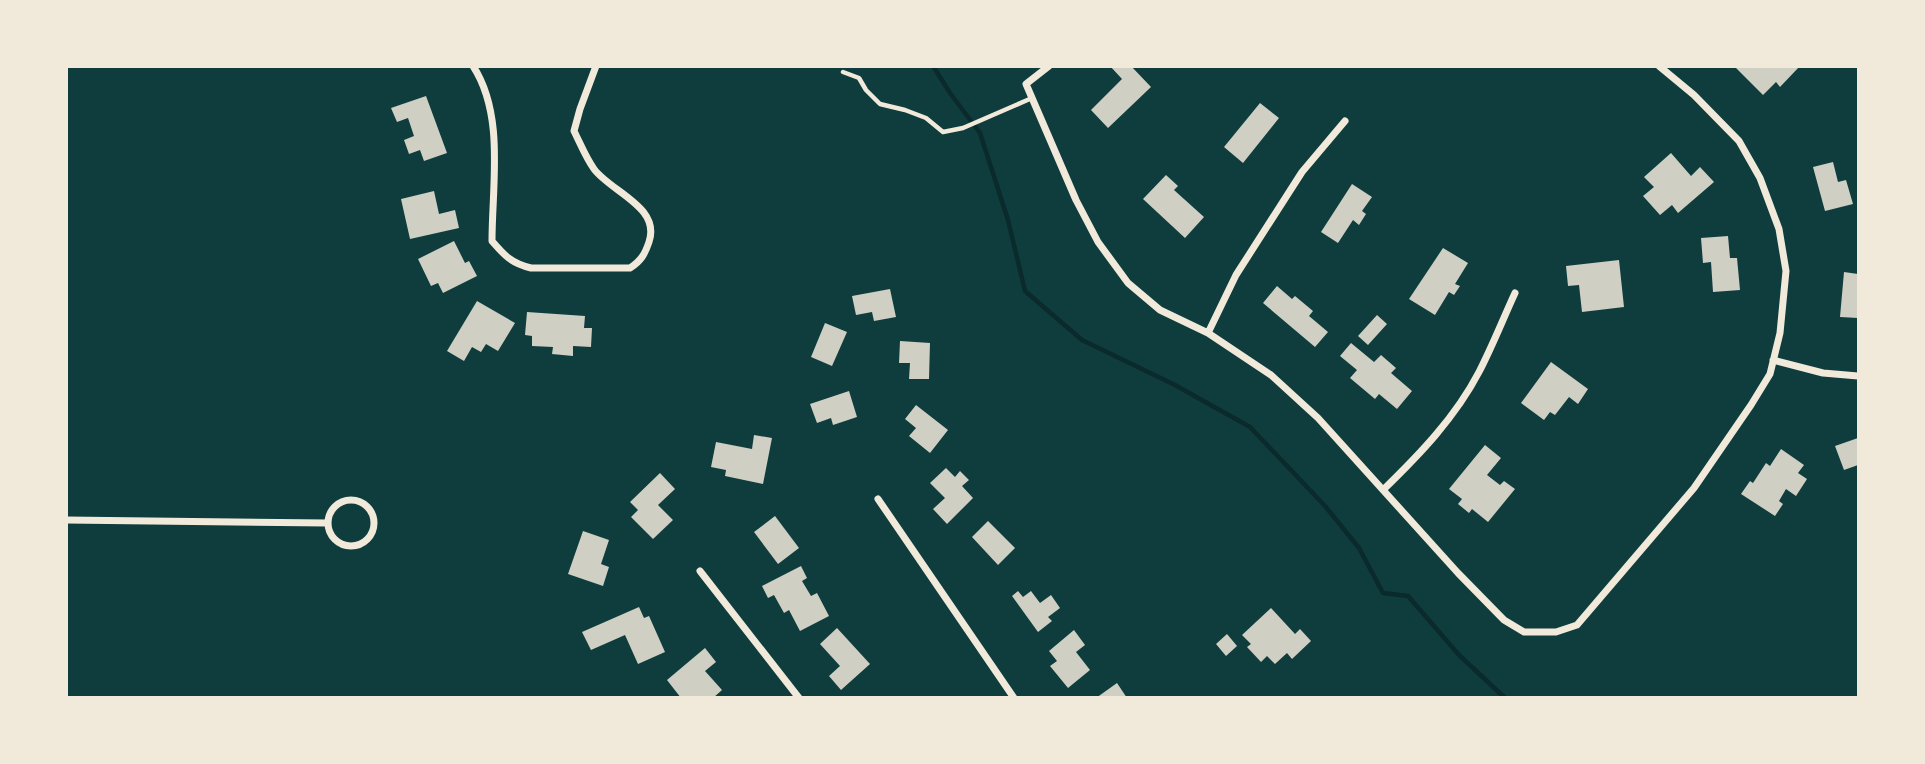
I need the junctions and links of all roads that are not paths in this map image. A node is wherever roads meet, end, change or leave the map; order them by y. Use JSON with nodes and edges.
{"nodes":[{"id":1,"x":473,"y":66,"type":"edge"},
{"id":2,"x":596,"y":66,"type":"edge"},
{"id":3,"x":1049,"y":66,"type":"edge"},
{"id":4,"x":1659,"y":66,"type":"edge"},
{"id":5,"x":843,"y":72,"type":"dead end"},
{"id":6,"x":1032,"y":98,"type":"junction"},
{"id":7,"x":1345,"y":121,"type":"dead end"},
{"id":8,"x":1515,"y":293,"type":"dead end"},
{"id":9,"x":1208,"y":333,"type":"junction"},
{"id":10,"x":1773,"y":360,"type":"junction"},
{"id":11,"x":1858,"y":376,"type":"edge"},
{"id":12,"x":1383,"y":491,"type":"junction"},
{"id":13,"x":878,"y":499,"type":"dead end"},
{"id":14,"x":66,"y":520,"type":"edge"},
{"id":15,"x":327,"y":523,"type":"junction"},
{"id":16,"x":700,"y":571,"type":"dead end"},
{"id":17,"x":799,"y":698,"type":"edge"},
{"id":18,"x":1014,"y":698,"type":"edge"}],
"edges":[{"from":1,"to":2,"type":"street"},
{"from":3,"to":6,"type":"street"},
{"from":4,"to":10,"type":"street"},
{"from":5,"to":6,"type":"lane"},
{"from":6,"to":9,"type":"street"},
{"from":7,"to":9,"type":"street"},
{"from":8,"to":12,"type":"street"},
{"from":9,"to":12,"type":"street"},
{"from":10,"to":11,"type":"street"},
{"from":10,"to":12,"type":"street"},
{"from":13,"to":18,"type":"street"},
{"from":14,"to":15,"type":"street"},
{"from":15,"to":15,"type":"street"},
{"from":16,"to":17,"type":"street"}]}
